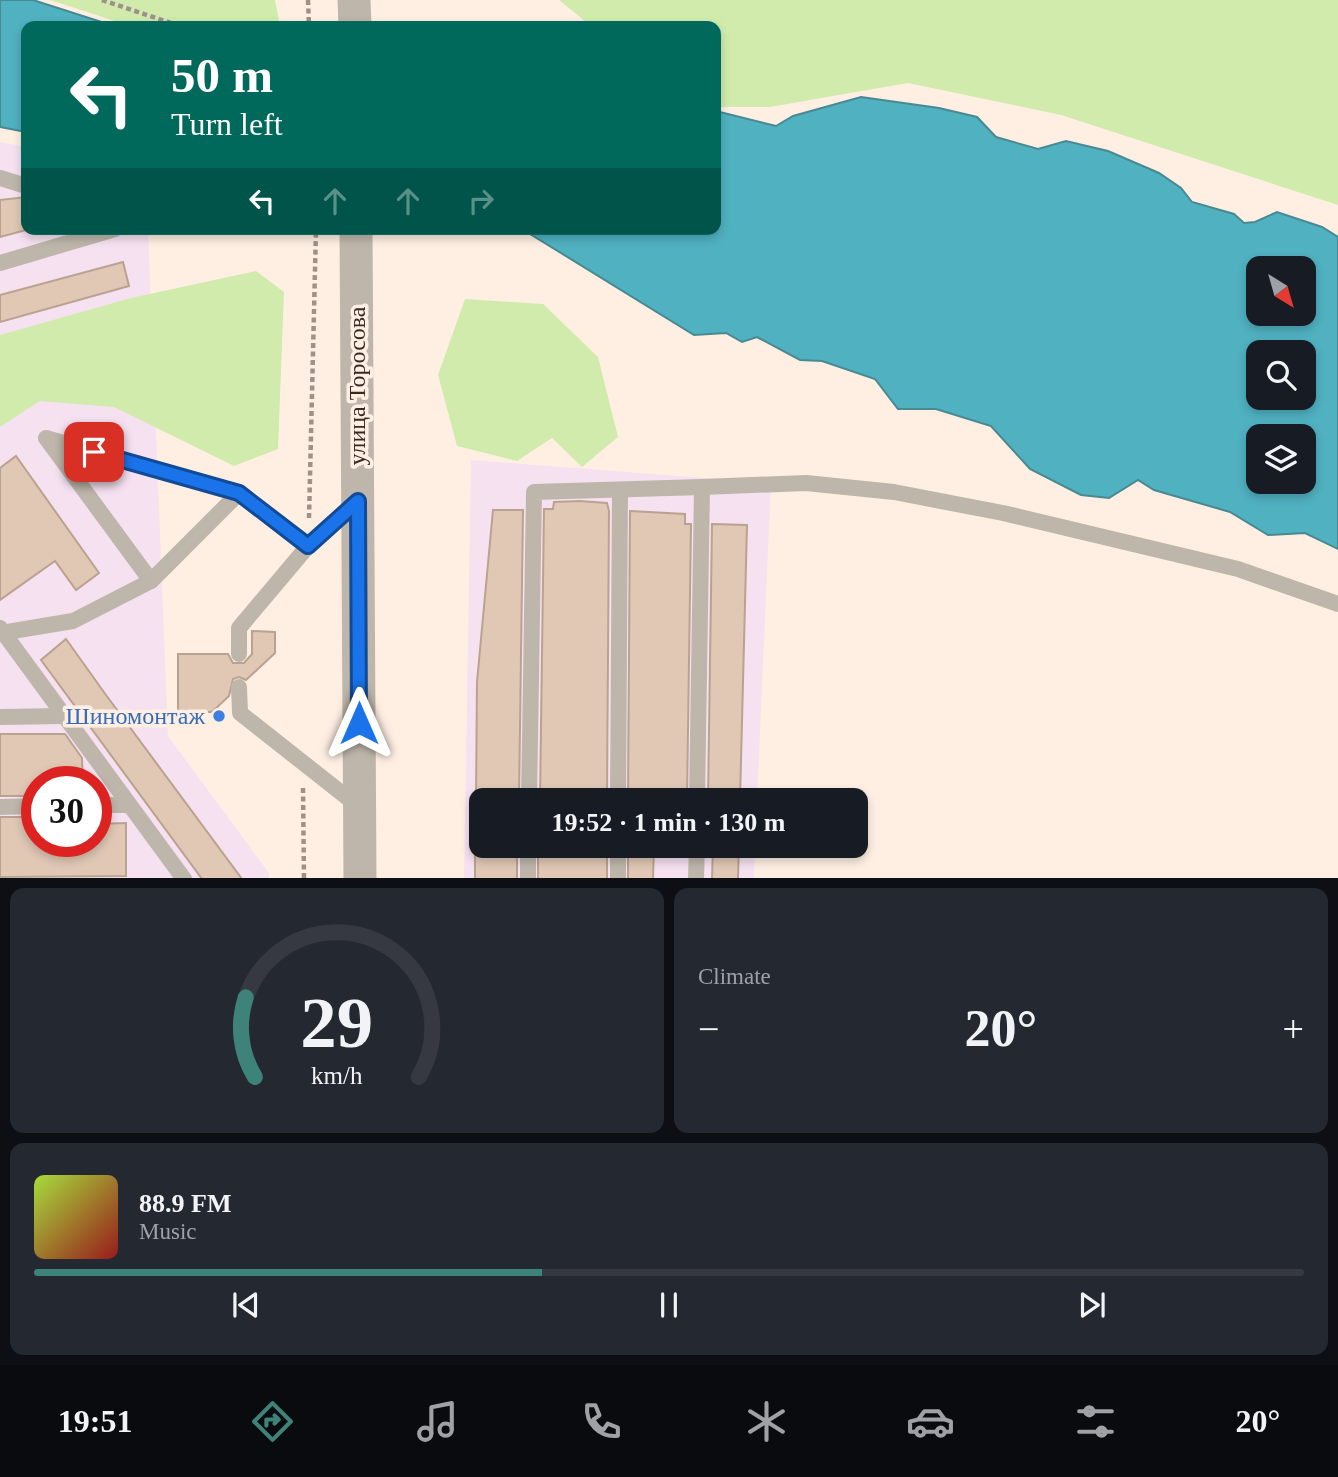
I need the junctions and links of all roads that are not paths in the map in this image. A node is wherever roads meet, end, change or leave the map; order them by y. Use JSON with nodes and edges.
{"nodes":[{"id":1,"x":354,"y":0,"type":"edge"},
{"id":2,"x":355,"y":21,"type":"edge"},
{"id":3,"x":0,"y":178,"type":"edge"},
{"id":4,"x":21,"y":184,"type":"edge"},
{"id":5,"x":95,"y":235,"type":"edge"},
{"id":6,"x":356,"y":235,"type":"edge"},
{"id":7,"x":0,"y":263,"type":"edge"},
{"id":8,"x":702,"y":488,"type":"junction"},
{"id":9,"x":620,"y":490,"type":"junction"},
{"id":10,"x":239,"y":493,"type":"junction"},
{"id":11,"x":358,"y":501,"type":"junction"},
{"id":12,"x":308,"y":546,"type":"junction"},
{"id":13,"x":151,"y":581,"type":"junction"},
{"id":14,"x":1338,"y":604,"type":"edge"},
{"id":15,"x":1,"y":631,"type":"edge"},
{"id":16,"x":239,"y":654,"type":"dead end"},
{"id":17,"x":239,"y":687,"type":"dead end"},
{"id":18,"x":64,"y":716,"type":"junction"},
{"id":19,"x":0,"y":717,"type":"edge"},
{"id":20,"x":529,"y":788,"type":"edge"},
{"id":21,"x":618,"y":788,"type":"edge"},
{"id":22,"x":697,"y":788,"type":"edge"},
{"id":23,"x":112,"y":805,"type":"edge"},
{"id":24,"x":129,"y":805,"type":"junction"},
{"id":25,"x":21,"y":806,"type":"edge"},
{"id":26,"x":0,"y":807,"type":"edge"},
{"id":27,"x":359,"y":807,"type":"junction"},
{"id":28,"x":528,"y":858,"type":"edge"},
{"id":29,"x":618,"y":858,"type":"edge"},
{"id":30,"x":696,"y":858,"type":"edge"},
{"id":31,"x":184,"y":878,"type":"edge"},
{"id":32,"x":360,"y":878,"type":"edge"},
{"id":33,"x":527,"y":878,"type":"edge"},
{"id":34,"x":618,"y":878,"type":"edge"},
{"id":35,"x":696,"y":878,"type":"edge"}],
"edges":[{"from":1,"to":2,"type":"street"},
{"from":3,"to":4,"type":"lane"},
{"from":5,"to":7,"type":"lane"},
{"from":6,"to":11,"type":"street","name":"улица Торосова"},
{"from":8,"to":9,"type":"lane"},
{"from":8,"to":14,"type":"lane"},
{"from":8,"to":22,"type":"lane"},
{"from":9,"to":20,"type":"lane"},
{"from":9,"to":21,"type":"lane"},
{"from":10,"to":12,"type":"lane"},
{"from":10,"to":13,"type":"lane"},
{"from":10,"to":13,"type":"lane"},
{"from":11,"to":12,"type":"lane"},
{"from":11,"to":27,"type":"street","name":"улица Торосова"},
{"from":12,"to":16,"type":"lane"},
{"from":13,"to":15,"type":"lane"},
{"from":15,"to":18,"type":"lane"},
{"from":17,"to":27,"type":"lane"},
{"from":18,"to":19,"type":"lane"},
{"from":18,"to":24,"type":"lane"},
{"from":23,"to":24,"type":"lane"},
{"from":24,"to":31,"type":"lane"},
{"from":25,"to":26,"type":"lane"},
{"from":27,"to":32,"type":"street","name":"улица Торосова"},
{"from":28,"to":33,"type":"lane"},
{"from":29,"to":34,"type":"lane"},
{"from":30,"to":35,"type":"lane"}]}
